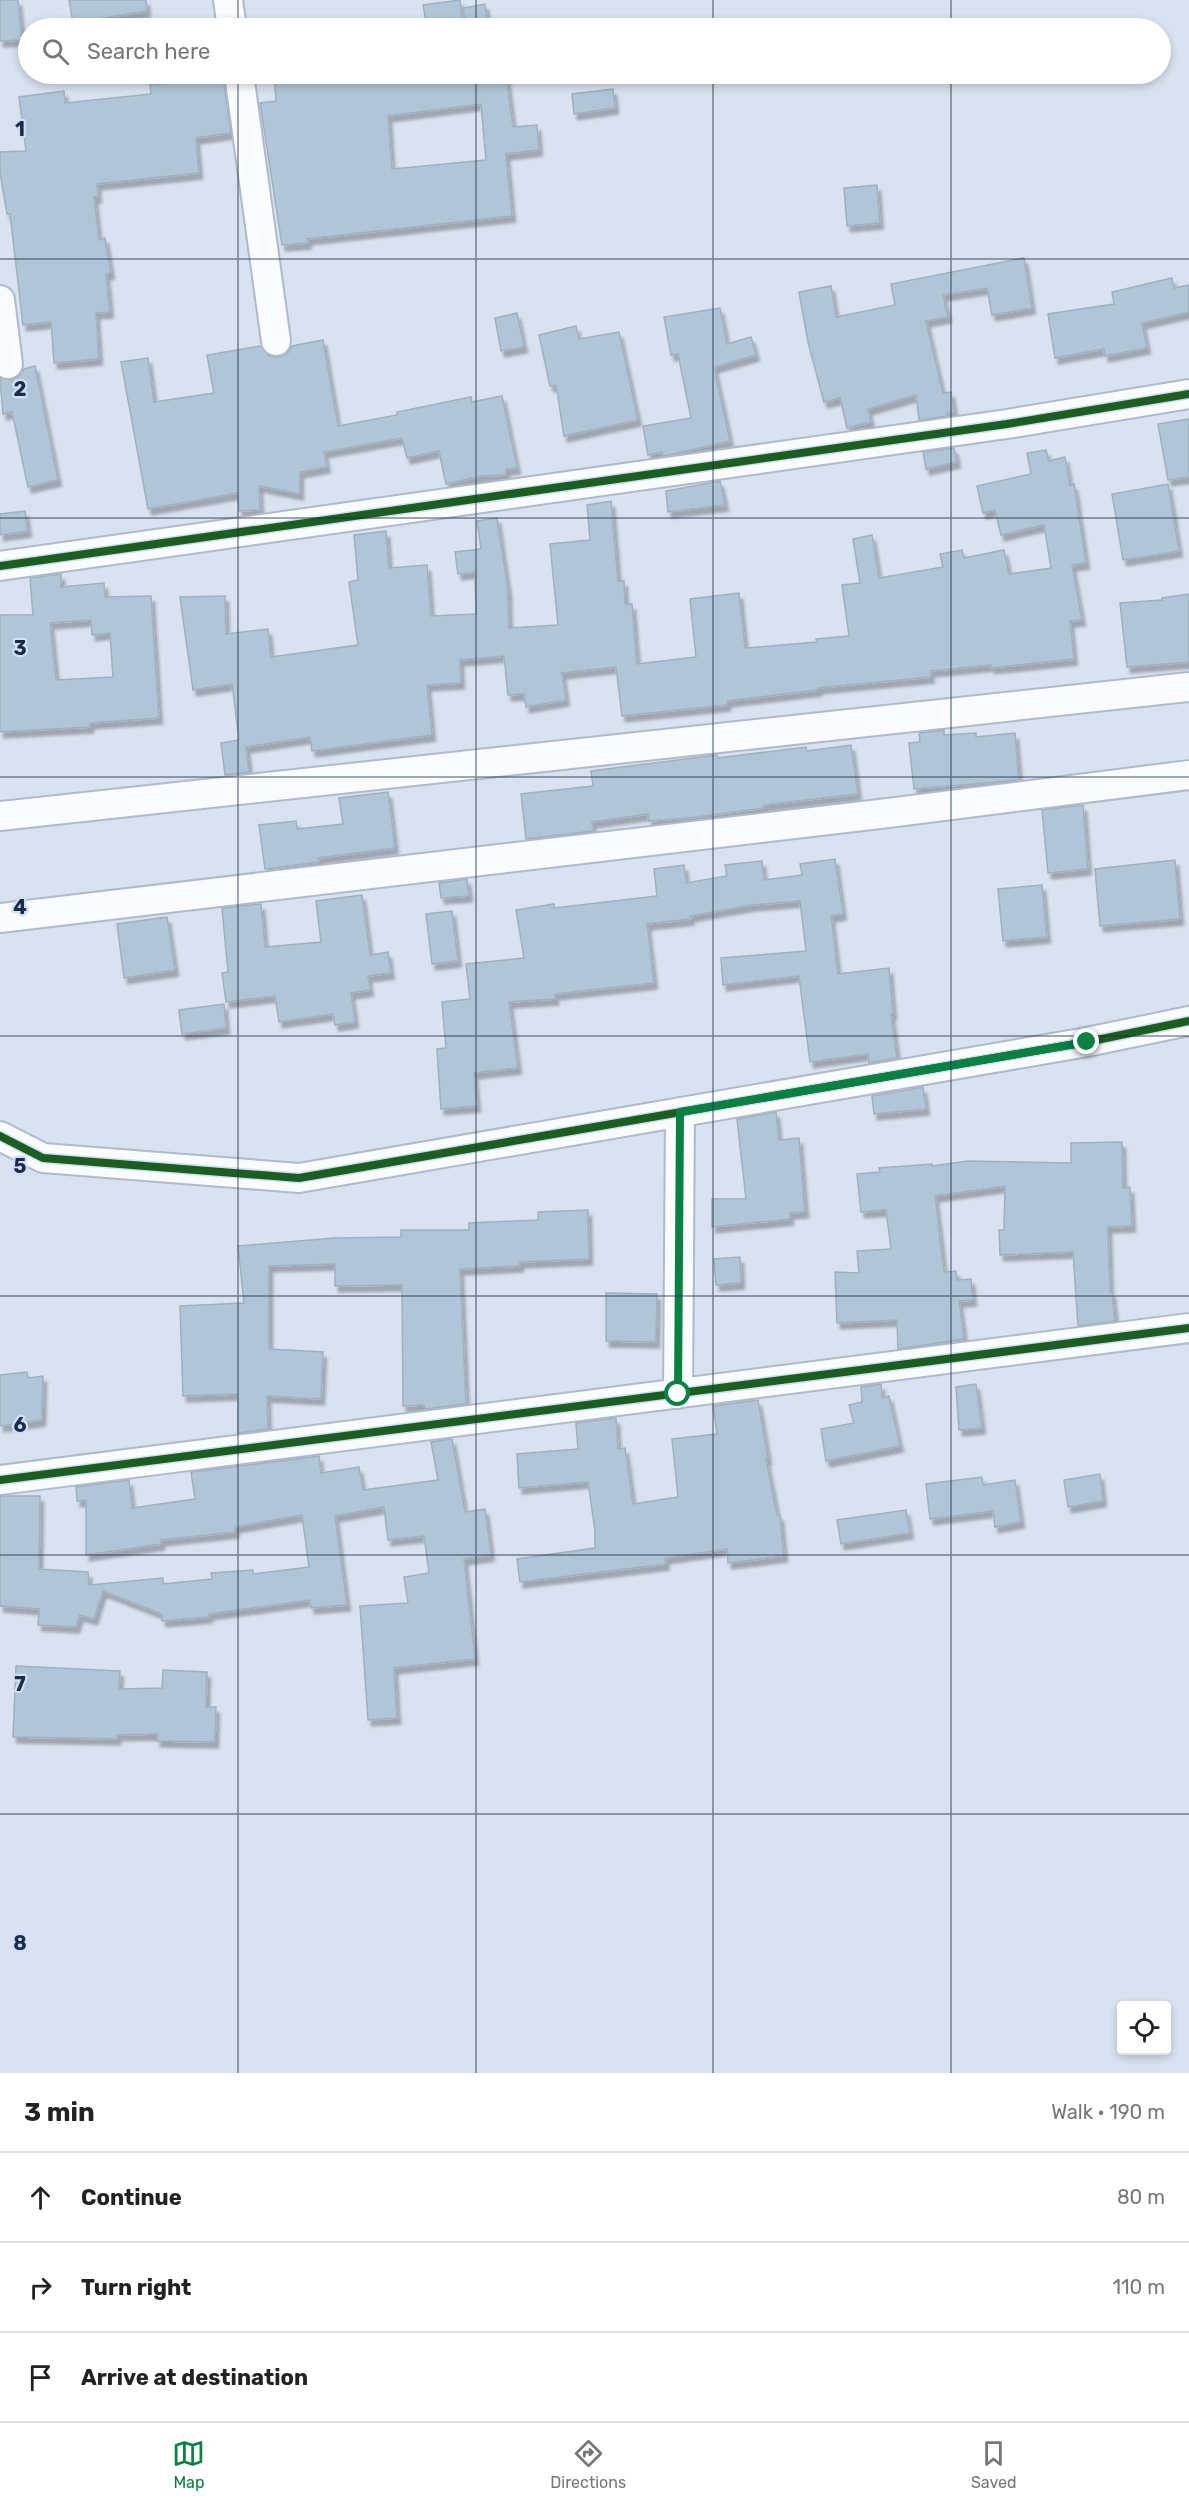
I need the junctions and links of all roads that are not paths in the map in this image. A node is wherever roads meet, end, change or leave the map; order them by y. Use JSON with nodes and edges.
{"nodes":[{"id":1,"x":228,"y":0,"type":"edge"},
{"id":2,"x":231,"y":18,"type":"edge"},
{"id":3,"x":240,"y":84,"type":"edge"},
{"id":4,"x":0,"y":300,"type":"edge"},
{"id":5,"x":276,"y":341,"type":"dead end"},
{"id":6,"x":8,"y":364,"type":"dead end"},
{"id":7,"x":1189,"y":394,"type":"edge"},
{"id":8,"x":0,"y":566,"type":"edge"},
{"id":9,"x":1189,"y":687,"type":"edge"},
{"id":10,"x":1189,"y":775,"type":"edge"},
{"id":11,"x":0,"y":816,"type":"edge"},
{"id":12,"x":0,"y":918,"type":"edge"},
{"id":13,"x":1189,"y":1021,"type":"edge"},
{"id":14,"x":680,"y":1112,"type":"junction"},
{"id":15,"x":0,"y":1136,"type":"edge"},
{"id":16,"x":1189,"y":1328,"type":"edge"},
{"id":17,"x":678,"y":1394,"type":"junction"},
{"id":18,"x":0,"y":1480,"type":"edge"}],
"edges":[{"from":1,"to":2,"type":"street"},
{"from":3,"to":5,"type":"street"},
{"from":4,"to":6,"type":"street"},
{"from":7,"to":8,"type":"street"},
{"from":9,"to":11,"type":"street"},
{"from":10,"to":12,"type":"street"},
{"from":13,"to":14,"type":"street"},
{"from":14,"to":15,"type":"street"},
{"from":14,"to":17,"type":"street"},
{"from":16,"to":17,"type":"street"},
{"from":17,"to":18,"type":"street"}]}
